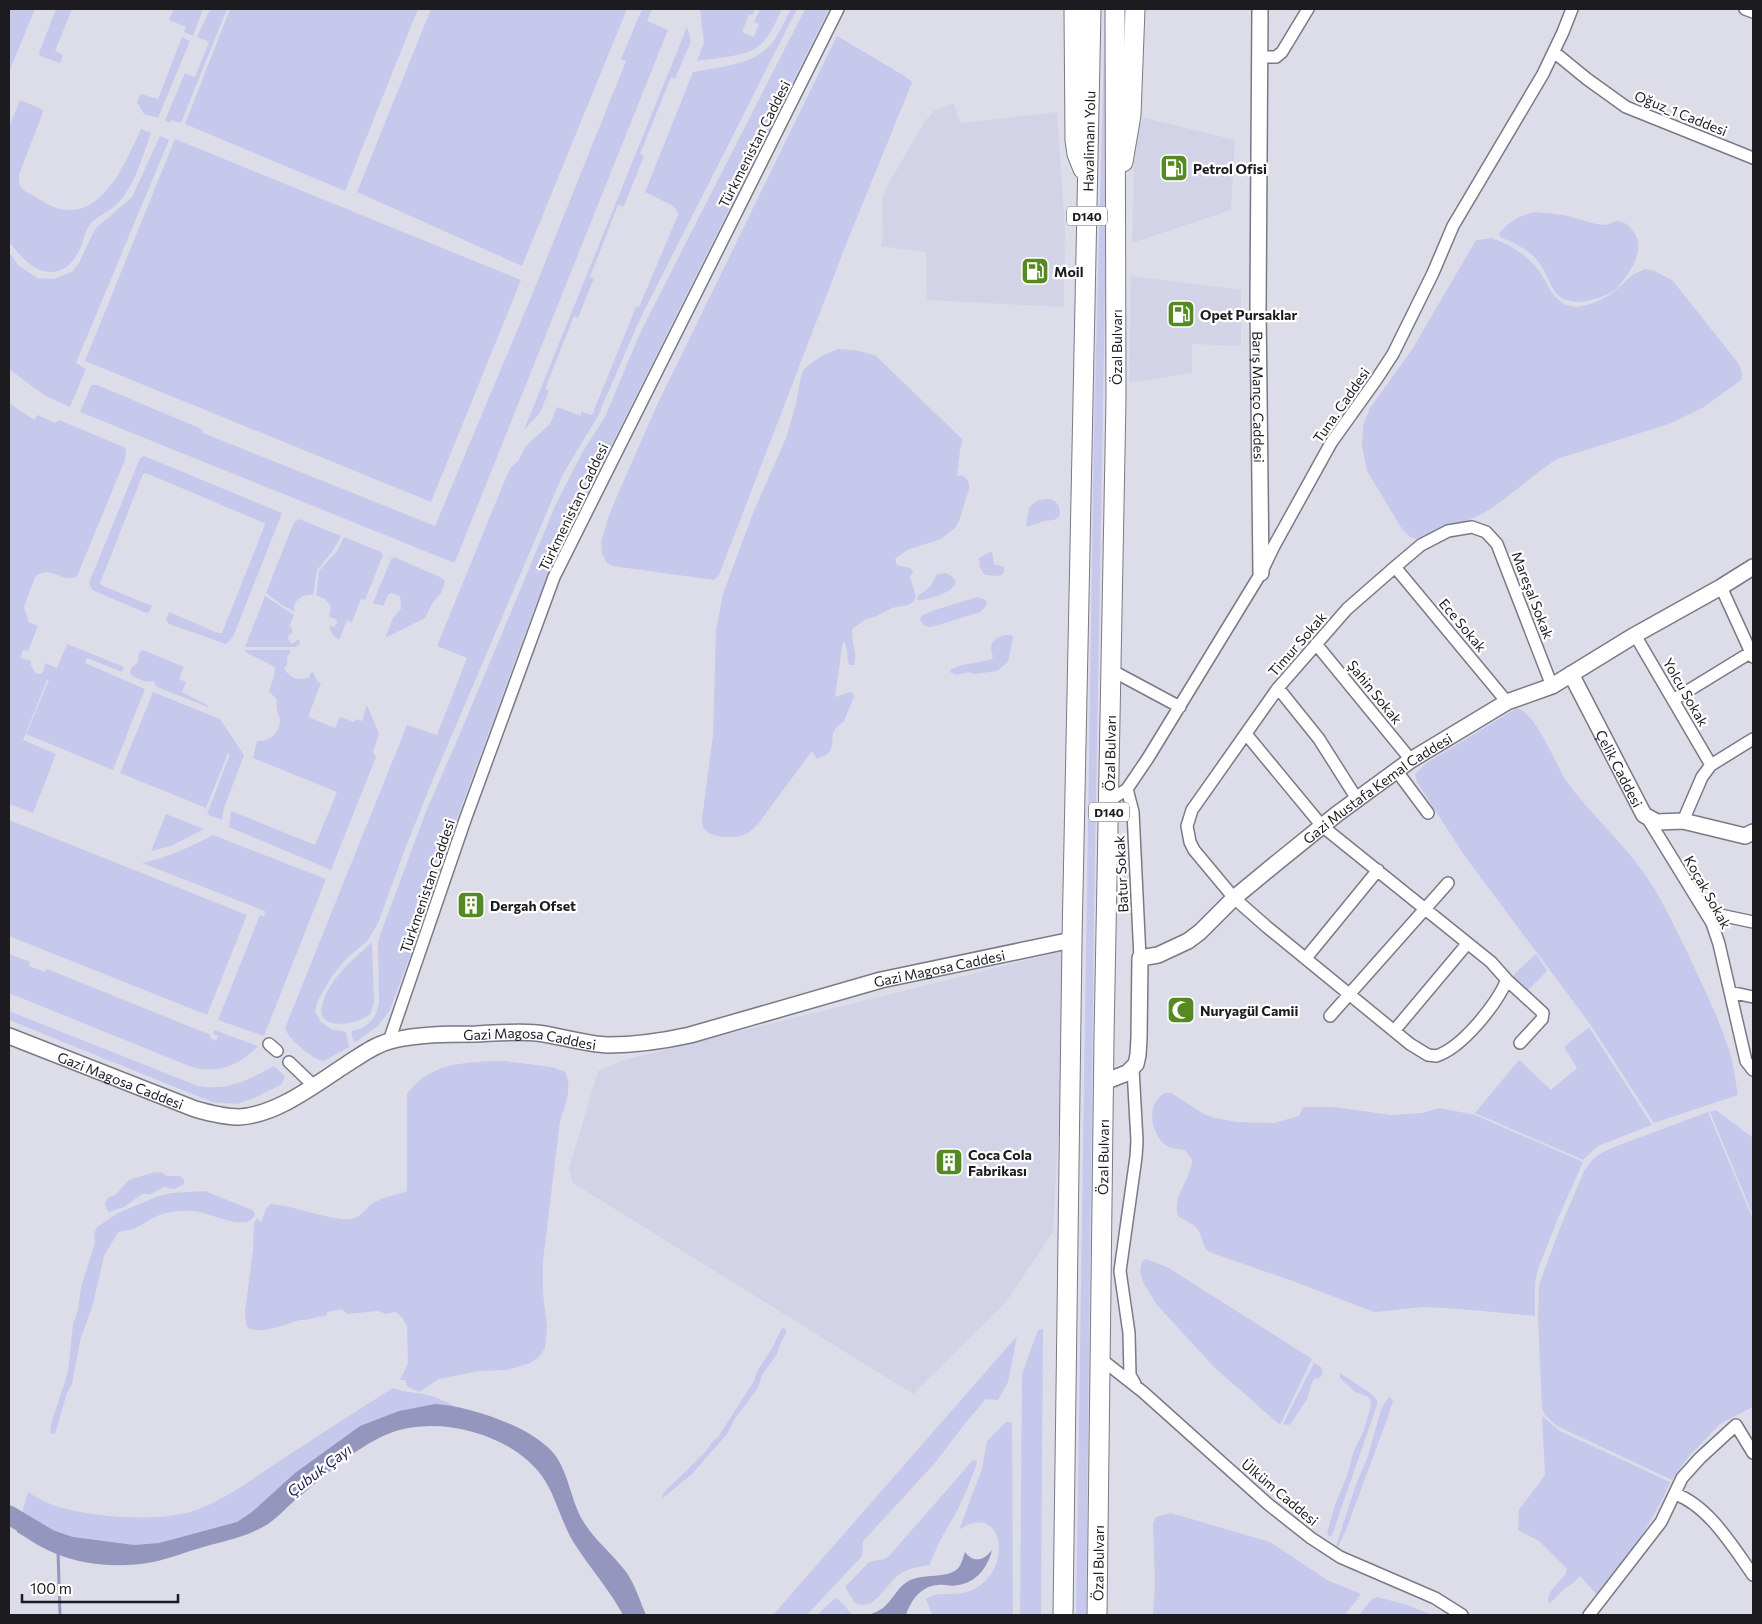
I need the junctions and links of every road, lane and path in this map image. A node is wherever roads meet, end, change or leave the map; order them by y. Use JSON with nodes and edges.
{"nodes":[{"id":1,"x":838,"y":9,"type":"edge"},
{"id":2,"x":1074,"y":9,"type":"edge"},
{"id":3,"x":1091,"y":9,"type":"edge"},
{"id":4,"x":1115,"y":9,"type":"edge"},
{"id":5,"x":1135,"y":9,"type":"edge"},
{"id":6,"x":1260,"y":9,"type":"edge"},
{"id":7,"x":1308,"y":9,"type":"edge"},
{"id":8,"x":1572,"y":9,"type":"edge"},
{"id":9,"x":1745,"y":9,"type":"edge"},
{"id":10,"x":1753,"y":12,"type":"edge"},
{"id":11,"x":1554,"y":52,"type":"junction"},
{"id":12,"x":1260,"y":57,"type":"junction"},
{"id":13,"x":1753,"y":158,"type":"edge"},
{"id":14,"x":1088,"y":178,"type":"junction"},
{"id":15,"x":1115,"y":210,"type":"junction"},
{"id":16,"x":1472,"y":527,"type":"joint"},
{"id":17,"x":1395,"y":567,"type":"junction"},
{"id":18,"x":1753,"y":567,"type":"edge"},
{"id":19,"x":1261,"y":573,"type":"junction"},
{"id":20,"x":1721,"y":588,"type":"junction"},
{"id":21,"x":1636,"y":635,"type":"junction"},
{"id":22,"x":1316,"y":644,"type":"junction"},
{"id":23,"x":1752,"y":653,"type":"edge"},
{"id":24,"x":1111,"y":670,"type":"junction"},
{"id":25,"x":1571,"y":674,"type":"junction"},
{"id":26,"x":1552,"y":686,"type":"junction"},
{"id":27,"x":1278,"y":688,"type":"junction"},
{"id":28,"x":1673,"y":700,"type":"junction"},
{"id":29,"x":1507,"y":702,"type":"junction"},
{"id":30,"x":1180,"y":706,"type":"junction"},
{"id":31,"x":1246,"y":734,"type":"junction"},
{"id":32,"x":1753,"y":739,"type":"edge"},
{"id":33,"x":1411,"y":760,"type":"junction"},
{"id":34,"x":1711,"y":765,"type":"junction"},
{"id":35,"x":1396,"y":770,"type":"junction"},
{"id":36,"x":1127,"y":789,"type":"junction"},
{"id":37,"x":1357,"y":799,"type":"junction"},
{"id":38,"x":1109,"y":801,"type":"junction"},
{"id":39,"x":1428,"y":813,"type":"dead end"},
{"id":40,"x":1648,"y":819,"type":"junction"},
{"id":41,"x":1683,"y":821,"type":"junction"},
{"id":42,"x":1322,"y":826,"type":"junction"},
{"id":43,"x":1751,"y":836,"type":"edge"},
{"id":44,"x":1378,"y":870,"type":"junction"},
{"id":45,"x":1448,"y":883,"type":"dead end"},
{"id":46,"x":1234,"y":898,"type":"junction"},
{"id":47,"x":1425,"y":910,"type":"junction"},
{"id":48,"x":1706,"y":912,"type":"junction"},
{"id":49,"x":1753,"y":922,"type":"edge"},
{"id":50,"x":1072,"y":940,"type":"junction"},
{"id":51,"x":1467,"y":944,"type":"junction"},
{"id":52,"x":1140,"y":958,"type":"junction"},
{"id":53,"x":1306,"y":958,"type":"junction"},
{"id":54,"x":1506,"y":980,"type":"junction"},
{"id":55,"x":1730,"y":992,"type":"junction"},
{"id":56,"x":1349,"y":995,"type":"junction"},
{"id":57,"x":1753,"y":997,"type":"edge"},
{"id":58,"x":1330,"y":1016,"type":"dead end"},
{"id":59,"x":1394,"y":1031,"type":"junction"},
{"id":60,"x":9,"y":1036,"type":"edge"},
{"id":61,"x":389,"y":1041,"type":"junction"},
{"id":62,"x":1520,"y":1043,"type":"dead end"},
{"id":63,"x":289,"y":1062,"type":"dead end"},
{"id":64,"x":1132,"y":1069,"type":"junction"},
{"id":65,"x":1753,"y":1070,"type":"edge"},
{"id":66,"x":1104,"y":1082,"type":"junction"},
{"id":67,"x":313,"y":1086,"type":"junction"},
{"id":68,"x":1101,"y":1359,"type":"junction"},
{"id":69,"x":1134,"y":1384,"type":"junction"},
{"id":70,"x":1753,"y":1453,"type":"edge"},
{"id":71,"x":1675,"y":1494,"type":"junction"},
{"id":72,"x":1753,"y":1575,"type":"edge"},
{"id":73,"x":1063,"y":1615,"type":"edge"},
{"id":74,"x":1096,"y":1615,"type":"edge"},
{"id":75,"x":1462,"y":1615,"type":"edge"},
{"id":76,"x":1589,"y":1615,"type":"edge"}],
"edges":[{"from":1,"to":61,"type":"street","name":"Türkmenistan Caddesi"},
{"from":2,"to":14,"type":"highway"},
{"from":3,"to":14,"type":"highway","name":"Havalimanı Yolu","number":"D140"},
{"from":4,"to":15,"type":"highway","name":"Özal Bulvarı","number":"D140"},
{"from":5,"to":15,"type":"highway"},
{"from":6,"to":12,"type":"street","name":"Barış Manço Caddesi"},
{"from":7,"to":12,"type":"street"},
{"from":8,"to":11,"type":"street","name":"Tuna. Caddesi"},
{"from":9,"to":10,"type":"street"},
{"from":11,"to":13,"type":"street","name":"Oğuz_1 Caddesi"},
{"from":11,"to":19,"type":"street","name":"Tuna. Caddesi"},
{"from":12,"to":19,"type":"street","name":"Barış Manço Caddesi"},
{"from":14,"to":50,"type":"highway","name":"Havalimanı Yolu","number":"D140"},
{"from":15,"to":24,"type":"highway","name":"Özal Bulvarı","number":"D140"},
{"from":16,"to":17,"type":"street","name":"Timur Sokak"},
{"from":16,"to":26,"type":"street","name":"Mareşal Sokak"},
{"from":17,"to":22,"type":"street","name":"Timur Sokak"},
{"from":17,"to":29,"type":"street","name":"Ece Sokak"},
{"from":18,"to":20,"type":"street","name":"Gazi Mustafa Kemal Caddesi"},
{"from":19,"to":30,"type":"street","name":"Tuna. Caddesi"},
{"from":20,"to":21,"type":"street","name":"Gazi Mustafa Kemal Caddesi"},
{"from":20,"to":23,"type":"street"},
{"from":21,"to":25,"type":"street","name":"Gazi Mustafa Kemal Caddesi"},
{"from":21,"to":28,"type":"street","name":"Yolcu Sokak"},
{"from":22,"to":27,"type":"street","name":"Timur Sokak"},
{"from":22,"to":33,"type":"street","name":"Şahin Sokak"},
{"from":23,"to":28,"type":"street"},
{"from":24,"to":30,"type":"street"},
{"from":24,"to":38,"type":"highway","name":"Özal Bulvarı","number":"D140"},
{"from":25,"to":26,"type":"street","name":"Gazi Mustafa Kemal Caddesi"},
{"from":25,"to":40,"type":"street","name":"Çelik Caddesi"},
{"from":26,"to":29,"type":"street","name":"Gazi Mustafa Kemal Caddesi"},
{"from":27,"to":31,"type":"street","name":"Timur Sokak"},
{"from":27,"to":37,"type":"street"},
{"from":28,"to":34,"type":"street","name":"Yolcu Sokak"},
{"from":29,"to":33,"type":"street","name":"Gazi Mustafa Kemal Caddesi"},
{"from":30,"to":36,"type":"street","name":"Tuna. Caddesi"},
{"from":31,"to":42,"type":"street"},
{"from":31,"to":46,"type":"street","name":"Timur Sokak"},
{"from":32,"to":34,"type":"street"},
{"from":33,"to":35,"type":"street","name":"Gazi Mustafa Kemal Caddesi"},
{"from":34,"to":41,"type":"street"},
{"from":35,"to":37,"type":"street","name":"Gazi Mustafa Kemal Caddesi"},
{"from":35,"to":39,"type":"street"},
{"from":36,"to":38,"type":"street","name":"Tuna. Caddesi"},
{"from":36,"to":52,"type":"street","name":"Batur Sokak"},
{"from":37,"to":42,"type":"street","name":"Gazi Mustafa Kemal Caddesi"},
{"from":38,"to":66,"type":"highway","name":"Özal Bulvarı","number":"D140"},
{"from":40,"to":41,"type":"street","name":"Çelik Caddesi"},
{"from":40,"to":48,"type":"street","name":"Koçak Sokak"},
{"from":41,"to":43,"type":"street","name":"Çelik Caddesi"},
{"from":42,"to":44,"type":"street"},
{"from":42,"to":46,"type":"street","name":"Gazi Mustafa Kemal Caddesi"},
{"from":44,"to":47,"type":"street"},
{"from":44,"to":53,"type":"street"},
{"from":45,"to":47,"type":"street"},
{"from":46,"to":52,"type":"street","name":"Gazi Mustafa Kemal Caddesi"},
{"from":46,"to":53,"type":"street"},
{"from":47,"to":51,"type":"street"},
{"from":47,"to":56,"type":"street"},
{"from":48,"to":49,"type":"street"},
{"from":48,"to":55,"type":"street","name":"Koçak Sokak"},
{"from":50,"to":61,"type":"street","name":"Gazi Magosa Caddesi"},
{"from":50,"to":73,"type":"highway","number":"D140"},
{"from":51,"to":54,"type":"street"},
{"from":51,"to":59,"type":"street"},
{"from":52,"to":64,"type":"street"},
{"from":53,"to":56,"type":"street"},
{"from":54,"to":59,"type":"street"},
{"from":54,"to":62,"type":"street"},
{"from":55,"to":57,"type":"street"},
{"from":55,"to":65,"type":"street","name":"Koçak Sokak"},
{"from":56,"to":58,"type":"street"},
{"from":56,"to":59,"type":"street"},
{"from":60,"to":67,"type":"street","name":"Gazi Magosa Caddesi"},
{"from":61,"to":67,"type":"street","name":"Gazi Magosa Caddesi"},
{"from":63,"to":67,"type":"street"},
{"from":64,"to":66,"type":"street"},
{"from":64,"to":69,"type":"street"},
{"from":66,"to":68,"type":"highway","name":"Özal Bulvarı","number":"D140"},
{"from":68,"to":69,"type":"street","name":"Ülküm Caddesi"},
{"from":68,"to":74,"type":"highway","name":"Özal Bulvarı","number":"D140"},
{"from":69,"to":75,"type":"street","name":"Ülküm Caddesi"},
{"from":70,"to":71,"type":"street"},
{"from":71,"to":72,"type":"street"},
{"from":71,"to":76,"type":"street"}]}
